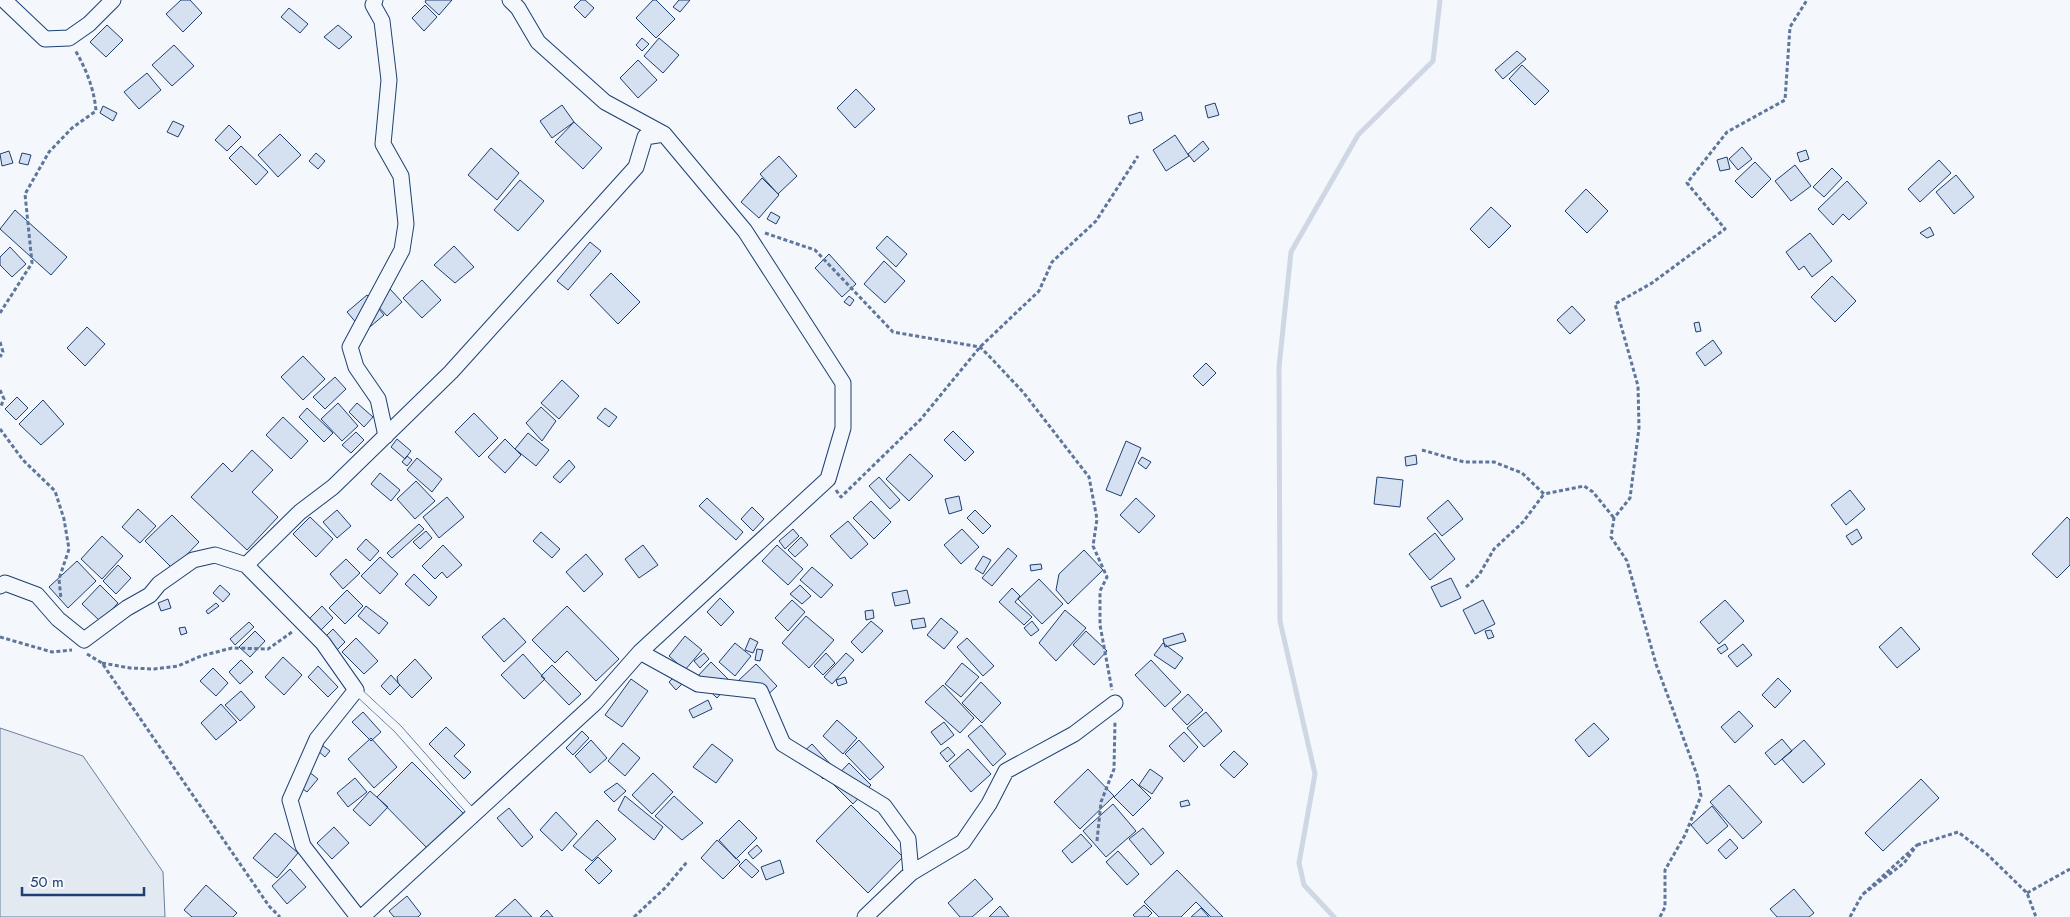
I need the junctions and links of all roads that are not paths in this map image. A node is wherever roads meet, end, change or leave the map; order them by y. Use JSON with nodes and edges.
{"nodes":[{"id":1,"x":4,"y":0,"type":"edge"},
{"id":2,"x":113,"y":0,"type":"edge"},
{"id":3,"x":375,"y":0,"type":"edge"},
{"id":4,"x":510,"y":0,"type":"edge"},
{"id":5,"x":664,"y":134,"type":"junction"},
{"id":6,"x":386,"y":436,"type":"junction"},
{"id":7,"x":246,"y":565,"type":"junction"},
{"id":8,"x":0,"y":586,"type":"edge"},
{"id":9,"x":640,"y":652,"type":"junction"},
{"id":10,"x":356,"y":690,"type":"junction"},
{"id":11,"x":1115,"y":703,"type":"road end"},
{"id":12,"x":473,"y":814,"type":"junction"},
{"id":13,"x":910,"y":873,"type":"junction"},
{"id":14,"x":358,"y":917,"type":"edge"},
{"id":15,"x":362,"y":917,"type":"edge"},
{"id":16,"x":865,"y":917,"type":"edge"}],
"edges":[{"from":1,"to":2,"type":"street"},
{"from":3,"to":6,"type":"street"},
{"from":4,"to":5,"type":"street"},
{"from":5,"to":6,"type":"street"},
{"from":5,"to":9,"type":"street"},
{"from":6,"to":7,"type":"street"},
{"from":7,"to":8,"type":"street"},
{"from":7,"to":10,"type":"street"},
{"from":9,"to":12,"type":"street"},
{"from":9,"to":13,"type":"street"},
{"from":10,"to":12,"type":"lane"},
{"from":10,"to":14,"type":"street"},
{"from":11,"to":13,"type":"street"},
{"from":12,"to":15,"type":"street"},
{"from":13,"to":16,"type":"street"}]}
